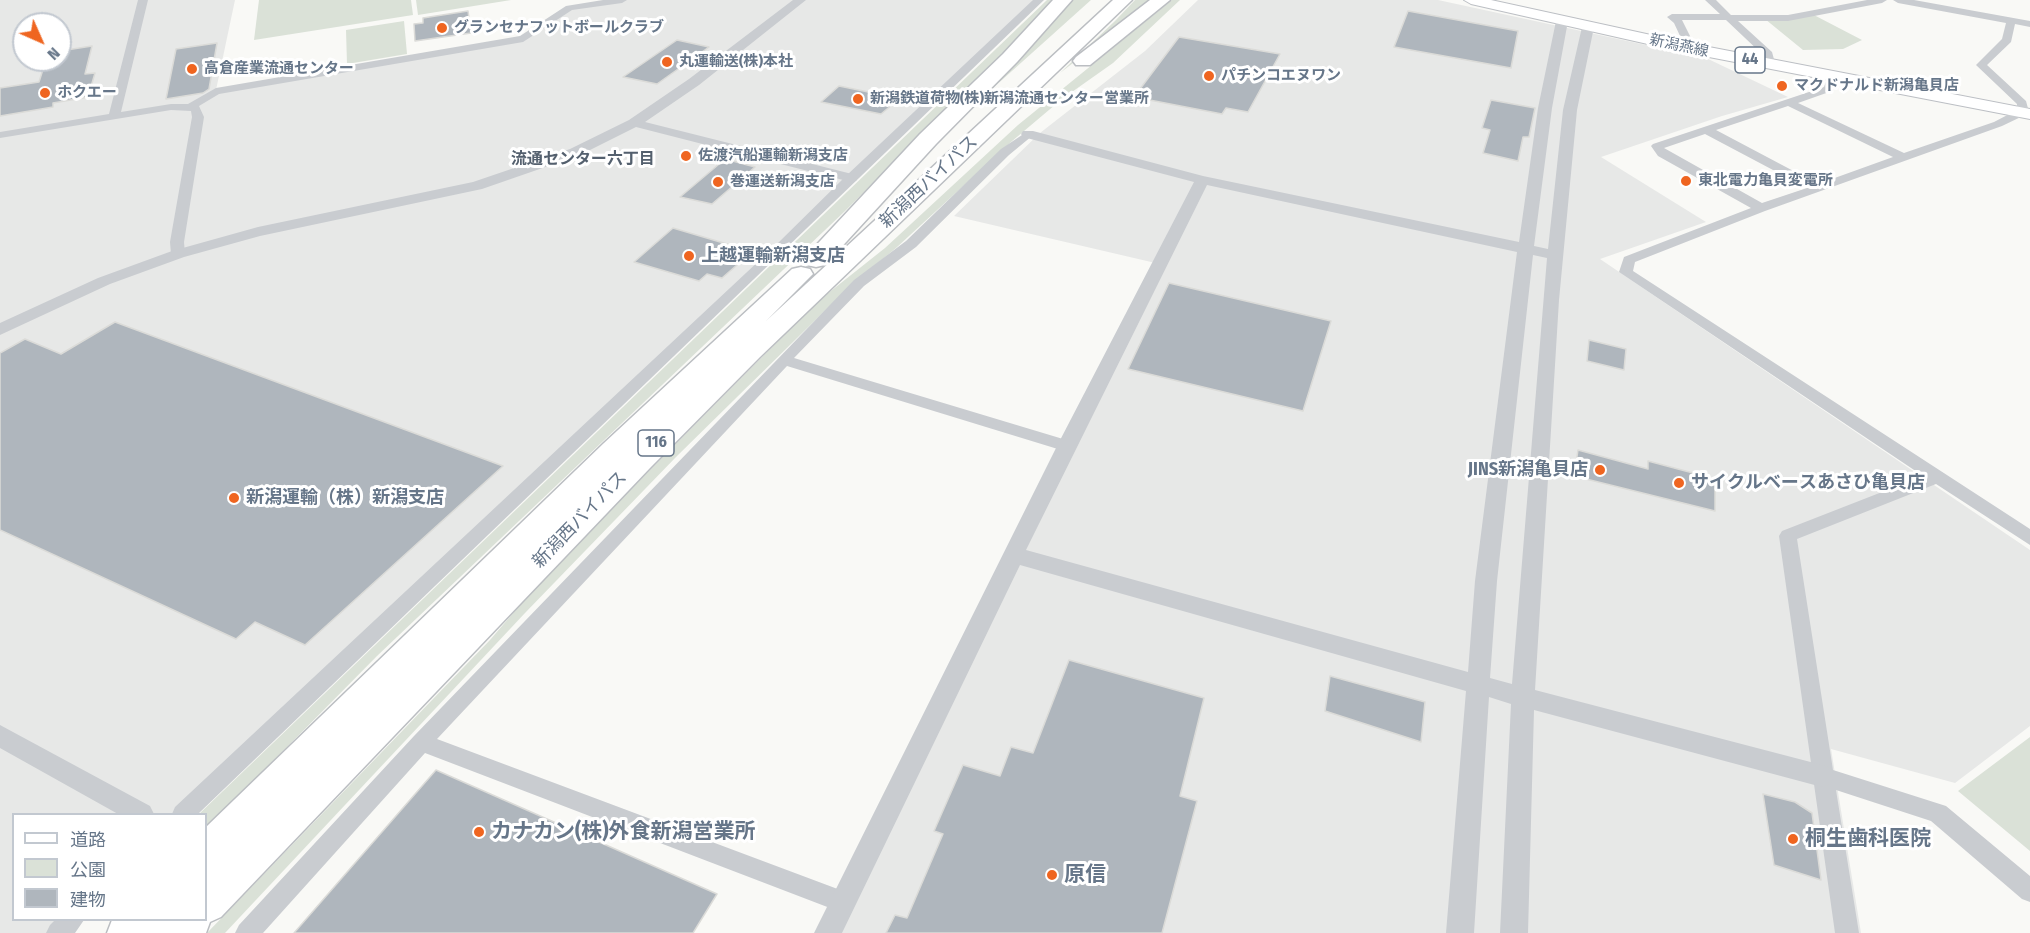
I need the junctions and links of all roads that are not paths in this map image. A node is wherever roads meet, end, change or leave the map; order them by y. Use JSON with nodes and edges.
{"nodes":[{"id":1,"x":143,"y":0,"type":"edge"},
{"id":2,"x":622,"y":0,"type":"edge"},
{"id":3,"x":800,"y":0,"type":"edge"},
{"id":4,"x":1039,"y":0,"type":"edge"},
{"id":5,"x":1063,"y":0,"type":"edge"},
{"id":6,"x":1103,"y":0,"type":"edge"},
{"id":7,"x":1123,"y":0,"type":"edge"},
{"id":8,"x":1161,"y":0,"type":"edge"},
{"id":9,"x":1471,"y":0,"type":"edge"},
{"id":10,"x":1710,"y":0,"type":"edge"},
{"id":11,"x":1882,"y":0,"type":"edge"},
{"id":12,"x":1898,"y":0,"type":"edge"},
{"id":13,"x":2025,"y":11,"type":"dead end"},
{"id":14,"x":1730,"y":18,"type":"junction"},
{"id":15,"x":1562,"y":21,"type":"junction"},
{"id":16,"x":2020,"y":22,"type":"edge"},
{"id":17,"x":1588,"y":27,"type":"junction"},
{"id":18,"x":1683,"y":47,"type":"junction"},
{"id":19,"x":1770,"y":63,"type":"junction"},
{"id":20,"x":1833,"y":76,"type":"junction"},
{"id":21,"x":1788,"y":102,"type":"junction"},
{"id":22,"x":190,"y":107,"type":"junction"},
{"id":23,"x":2026,"y":113,"type":"edge"},
{"id":24,"x":114,"y":116,"type":"junction"},
{"id":25,"x":634,"y":123,"type":"junction"},
{"id":26,"x":1705,"y":129,"type":"junction"},
{"id":27,"x":1028,"y":134,"type":"joint"},
{"id":28,"x":0,"y":135,"type":"edge"},
{"id":29,"x":1904,"y":158,"type":"junction"},
{"id":30,"x":851,"y":178,"type":"junction"},
{"id":31,"x":1202,"y":180,"type":"junction"},
{"id":32,"x":1817,"y":188,"type":"junction"},
{"id":33,"x":1761,"y":208,"type":"junction"},
{"id":34,"x":1526,"y":248,"type":"junction"},
{"id":35,"x":178,"y":254,"type":"junction"},
{"id":36,"x":1556,"y":255,"type":"junction"},
{"id":37,"x":828,"y":262,"type":"junction"},
{"id":38,"x":0,"y":330,"type":"edge"},
{"id":39,"x":784,"y":360,"type":"junction"},
{"id":40,"x":1067,"y":446,"type":"junction"},
{"id":41,"x":1937,"y":477,"type":"junction"},
{"id":42,"x":2030,"y":538,"type":"edge"},
{"id":43,"x":1014,"y":555,"type":"junction"},
{"id":44,"x":1479,"y":684,"type":"junction"},
{"id":45,"x":1523,"y":697,"type":"junction"},
{"id":46,"x":0,"y":736,"type":"edge"},
{"id":47,"x":421,"y":742,"type":"junction"},
{"id":48,"x":1822,"y":776,"type":"junction"},
{"id":49,"x":139,"y":813,"type":"edge"},
{"id":50,"x":184,"y":813,"type":"edge"},
{"id":51,"x":207,"y":853,"type":"edge"},
{"id":52,"x":2030,"y":891,"type":"edge"},
{"id":53,"x":207,"y":902,"type":"edge"},
{"id":54,"x":843,"y":902,"type":"junction"},
{"id":55,"x":71,"y":921,"type":"edge"},
{"id":56,"x":140,"y":921,"type":"edge"},
{"id":57,"x":189,"y":921,"type":"edge"},
{"id":58,"x":58,"y":933,"type":"edge"},
{"id":59,"x":128,"y":933,"type":"edge"},
{"id":60,"x":177,"y":933,"type":"edge"},
{"id":61,"x":247,"y":933,"type":"edge"},
{"id":62,"x":828,"y":933,"type":"edge"},
{"id":63,"x":1460,"y":933,"type":"edge"},
{"id":64,"x":1514,"y":933,"type":"edge"},
{"id":65,"x":1847,"y":933,"type":"edge"}],
"edges":[{"from":1,"to":24,"type":"street"},
{"from":2,"to":22,"type":"street"},
{"from":3,"to":25,"type":"street"},
{"from":4,"to":30,"type":"street"},
{"from":5,"to":37,"type":"highway"},
{"from":6,"to":37,"type":"highway","name":"新潟西バイパス","number":"116"},
{"from":7,"to":37,"type":"highway","name":"新潟西バイパス","number":"116"},
{"from":8,"to":37,"type":"highway"},
{"from":9,"to":15,"type":"main road","name":"新潟燕線","number":"44"},
{"from":10,"to":14,"type":"street"},
{"from":11,"to":14,"type":"street"},
{"from":12,"to":16,"type":"street"},
{"from":13,"to":16,"type":"street"},
{"from":14,"to":18,"type":"street"},
{"from":14,"to":19,"type":"street"},
{"from":15,"to":17,"type":"main road","name":"新潟燕線","number":"44"},
{"from":15,"to":34,"type":"street"},
{"from":16,"to":23,"type":"street"},
{"from":17,"to":18,"type":"main road","name":"新潟燕線","number":"44"},
{"from":17,"to":36,"type":"street"},
{"from":18,"to":19,"type":"main road","name":"新潟燕線","number":"44"},
{"from":19,"to":20,"type":"main road","name":"新潟燕線","number":"44"},
{"from":20,"to":21,"type":"street"},
{"from":20,"to":23,"type":"main road","name":"新潟燕線","number":"44"},
{"from":21,"to":26,"type":"street"},
{"from":21,"to":29,"type":"street"},
{"from":22,"to":24,"type":"street"},
{"from":22,"to":35,"type":"street"},
{"from":23,"to":29,"type":"street"},
{"from":24,"to":28,"type":"street"},
{"from":25,"to":30,"type":"street"},
{"from":25,"to":35,"type":"street"},
{"from":26,"to":32,"type":"street"},
{"from":26,"to":33,"type":"street"},
{"from":27,"to":31,"type":"street"},
{"from":27,"to":39,"type":"street"},
{"from":29,"to":32,"type":"street"},
{"from":30,"to":50,"type":"street"},
{"from":31,"to":34,"type":"street"},
{"from":31,"to":40,"type":"street"},
{"from":32,"to":33,"type":"street"},
{"from":33,"to":41,"type":"street"},
{"from":34,"to":36,"type":"street"},
{"from":34,"to":44,"type":"street"},
{"from":35,"to":38,"type":"street"},
{"from":36,"to":45,"type":"street"},
{"from":37,"to":51,"type":"highway","name":"新潟西バイパス","number":"116"},
{"from":37,"to":53,"type":"highway","name":"新潟西バイパス","number":"116"},
{"from":39,"to":40,"type":"street"},
{"from":39,"to":47,"type":"street"},
{"from":40,"to":43,"type":"street"},
{"from":41,"to":42,"type":"street"},
{"from":41,"to":48,"type":"street"},
{"from":43,"to":44,"type":"street"},
{"from":43,"to":54,"type":"street"},
{"from":44,"to":45,"type":"street"},
{"from":44,"to":63,"type":"street"},
{"from":45,"to":48,"type":"street"},
{"from":45,"to":64,"type":"street"},
{"from":46,"to":49,"type":"street"},
{"from":47,"to":54,"type":"street"},
{"from":47,"to":61,"type":"street"},
{"from":48,"to":52,"type":"street"},
{"from":48,"to":65,"type":"street"},
{"from":54,"to":62,"type":"street"},
{"from":55,"to":58,"type":"street"},
{"from":56,"to":59,"type":"highway"},
{"from":57,"to":60,"type":"highway"}]}
